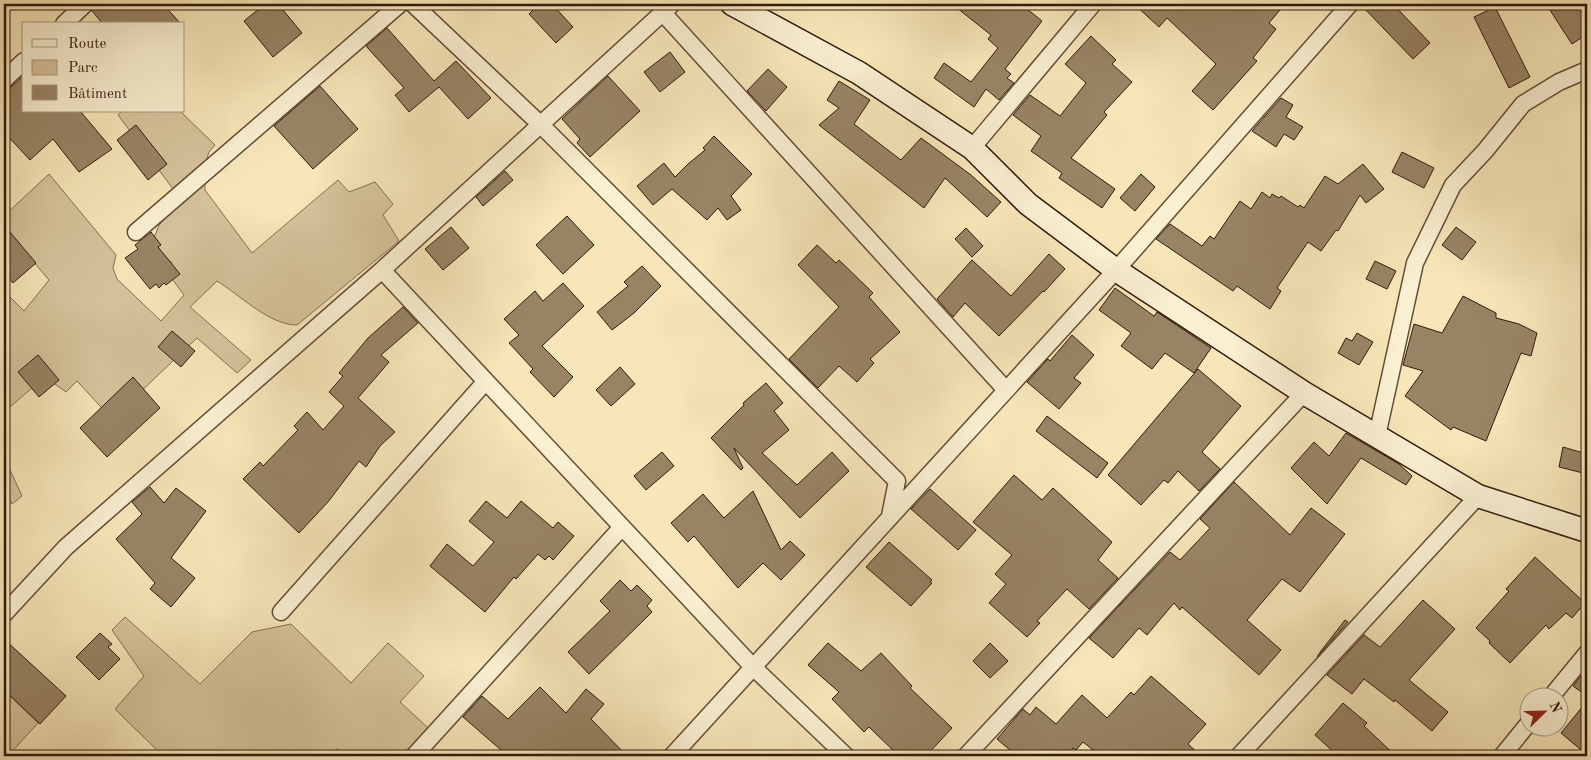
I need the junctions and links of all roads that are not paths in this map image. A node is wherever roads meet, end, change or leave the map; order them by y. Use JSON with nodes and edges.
{"nodes":[{"id":1,"x":85,"y":4,"type":"edge"},
{"id":2,"x":400,"y":4,"type":"edge"},
{"id":3,"x":413,"y":4,"type":"edge"},
{"id":4,"x":732,"y":4,"type":"edge"},
{"id":5,"x":1094,"y":4,"type":"edge"},
{"id":6,"x":1350,"y":4,"type":"edge"},
{"id":7,"x":668,"y":8,"type":"edge"},
{"id":8,"x":66,"y":22,"type":"edge"},
{"id":9,"x":22,"y":63,"type":"edge"},
{"id":10,"x":1587,"y":70,"type":"edge"},
{"id":11,"x":4,"y":80,"type":"edge"},
{"id":12,"x":541,"y":125,"type":"junction"},
{"id":13,"x":972,"y":148,"type":"junction"},
{"id":14,"x":136,"y":232,"type":"dead end"},
{"id":15,"x":382,"y":270,"type":"junction"},
{"id":16,"x":1116,"y":270,"type":"junction"},
{"id":17,"x":486,"y":381,"type":"junction"},
{"id":18,"x":1006,"y":390,"type":"junction"},
{"id":19,"x":1304,"y":393,"type":"junction"},
{"id":20,"x":1377,"y":436,"type":"junction"},
{"id":21,"x":1478,"y":496,"type":"junction"},
{"id":22,"x":890,"y":518,"type":"junction"},
{"id":23,"x":622,"y":527,"type":"junction"},
{"id":24,"x":1587,"y":531,"type":"edge"},
{"id":25,"x":281,"y":612,"type":"dead end"},
{"id":26,"x":4,"y":614,"type":"edge"},
{"id":27,"x":1587,"y":653,"type":"edge"},
{"id":28,"x":753,"y":667,"type":"junction"},
{"id":29,"x":1558,"y":688,"type":"edge"},
{"id":30,"x":1518,"y":736,"type":"edge"},
{"id":31,"x":414,"y":756,"type":"edge"},
{"id":32,"x":672,"y":756,"type":"edge"},
{"id":33,"x":846,"y":756,"type":"edge"},
{"id":34,"x":966,"y":756,"type":"edge"},
{"id":35,"x":1239,"y":756,"type":"edge"},
{"id":36,"x":1502,"y":756,"type":"edge"}],
"edges":[{"from":1,"to":8,"type":"street"},
{"from":2,"to":14,"type":"street"},
{"from":3,"to":12,"type":"street"},
{"from":4,"to":13,"type":"street"},
{"from":5,"to":13,"type":"street"},
{"from":6,"to":16,"type":"street"},
{"from":7,"to":12,"type":"street"},
{"from":7,"to":18,"type":"street"},
{"from":9,"to":11,"type":"street"},
{"from":10,"to":20,"type":"street"},
{"from":12,"to":15,"type":"street"},
{"from":12,"to":22,"type":"street"},
{"from":13,"to":16,"type":"street"},
{"from":15,"to":17,"type":"street"},
{"from":15,"to":26,"type":"street"},
{"from":16,"to":18,"type":"street"},
{"from":16,"to":19,"type":"street"},
{"from":17,"to":23,"type":"street"},
{"from":17,"to":25,"type":"street"},
{"from":18,"to":22,"type":"street"},
{"from":19,"to":20,"type":"street"},
{"from":19,"to":34,"type":"street"},
{"from":20,"to":21,"type":"street"},
{"from":21,"to":24,"type":"street"},
{"from":21,"to":35,"type":"street"},
{"from":22,"to":28,"type":"street"},
{"from":23,"to":28,"type":"street"},
{"from":23,"to":31,"type":"street"},
{"from":27,"to":29,"type":"street"},
{"from":28,"to":32,"type":"street"},
{"from":28,"to":33,"type":"street"},
{"from":30,"to":36,"type":"street"}]}
